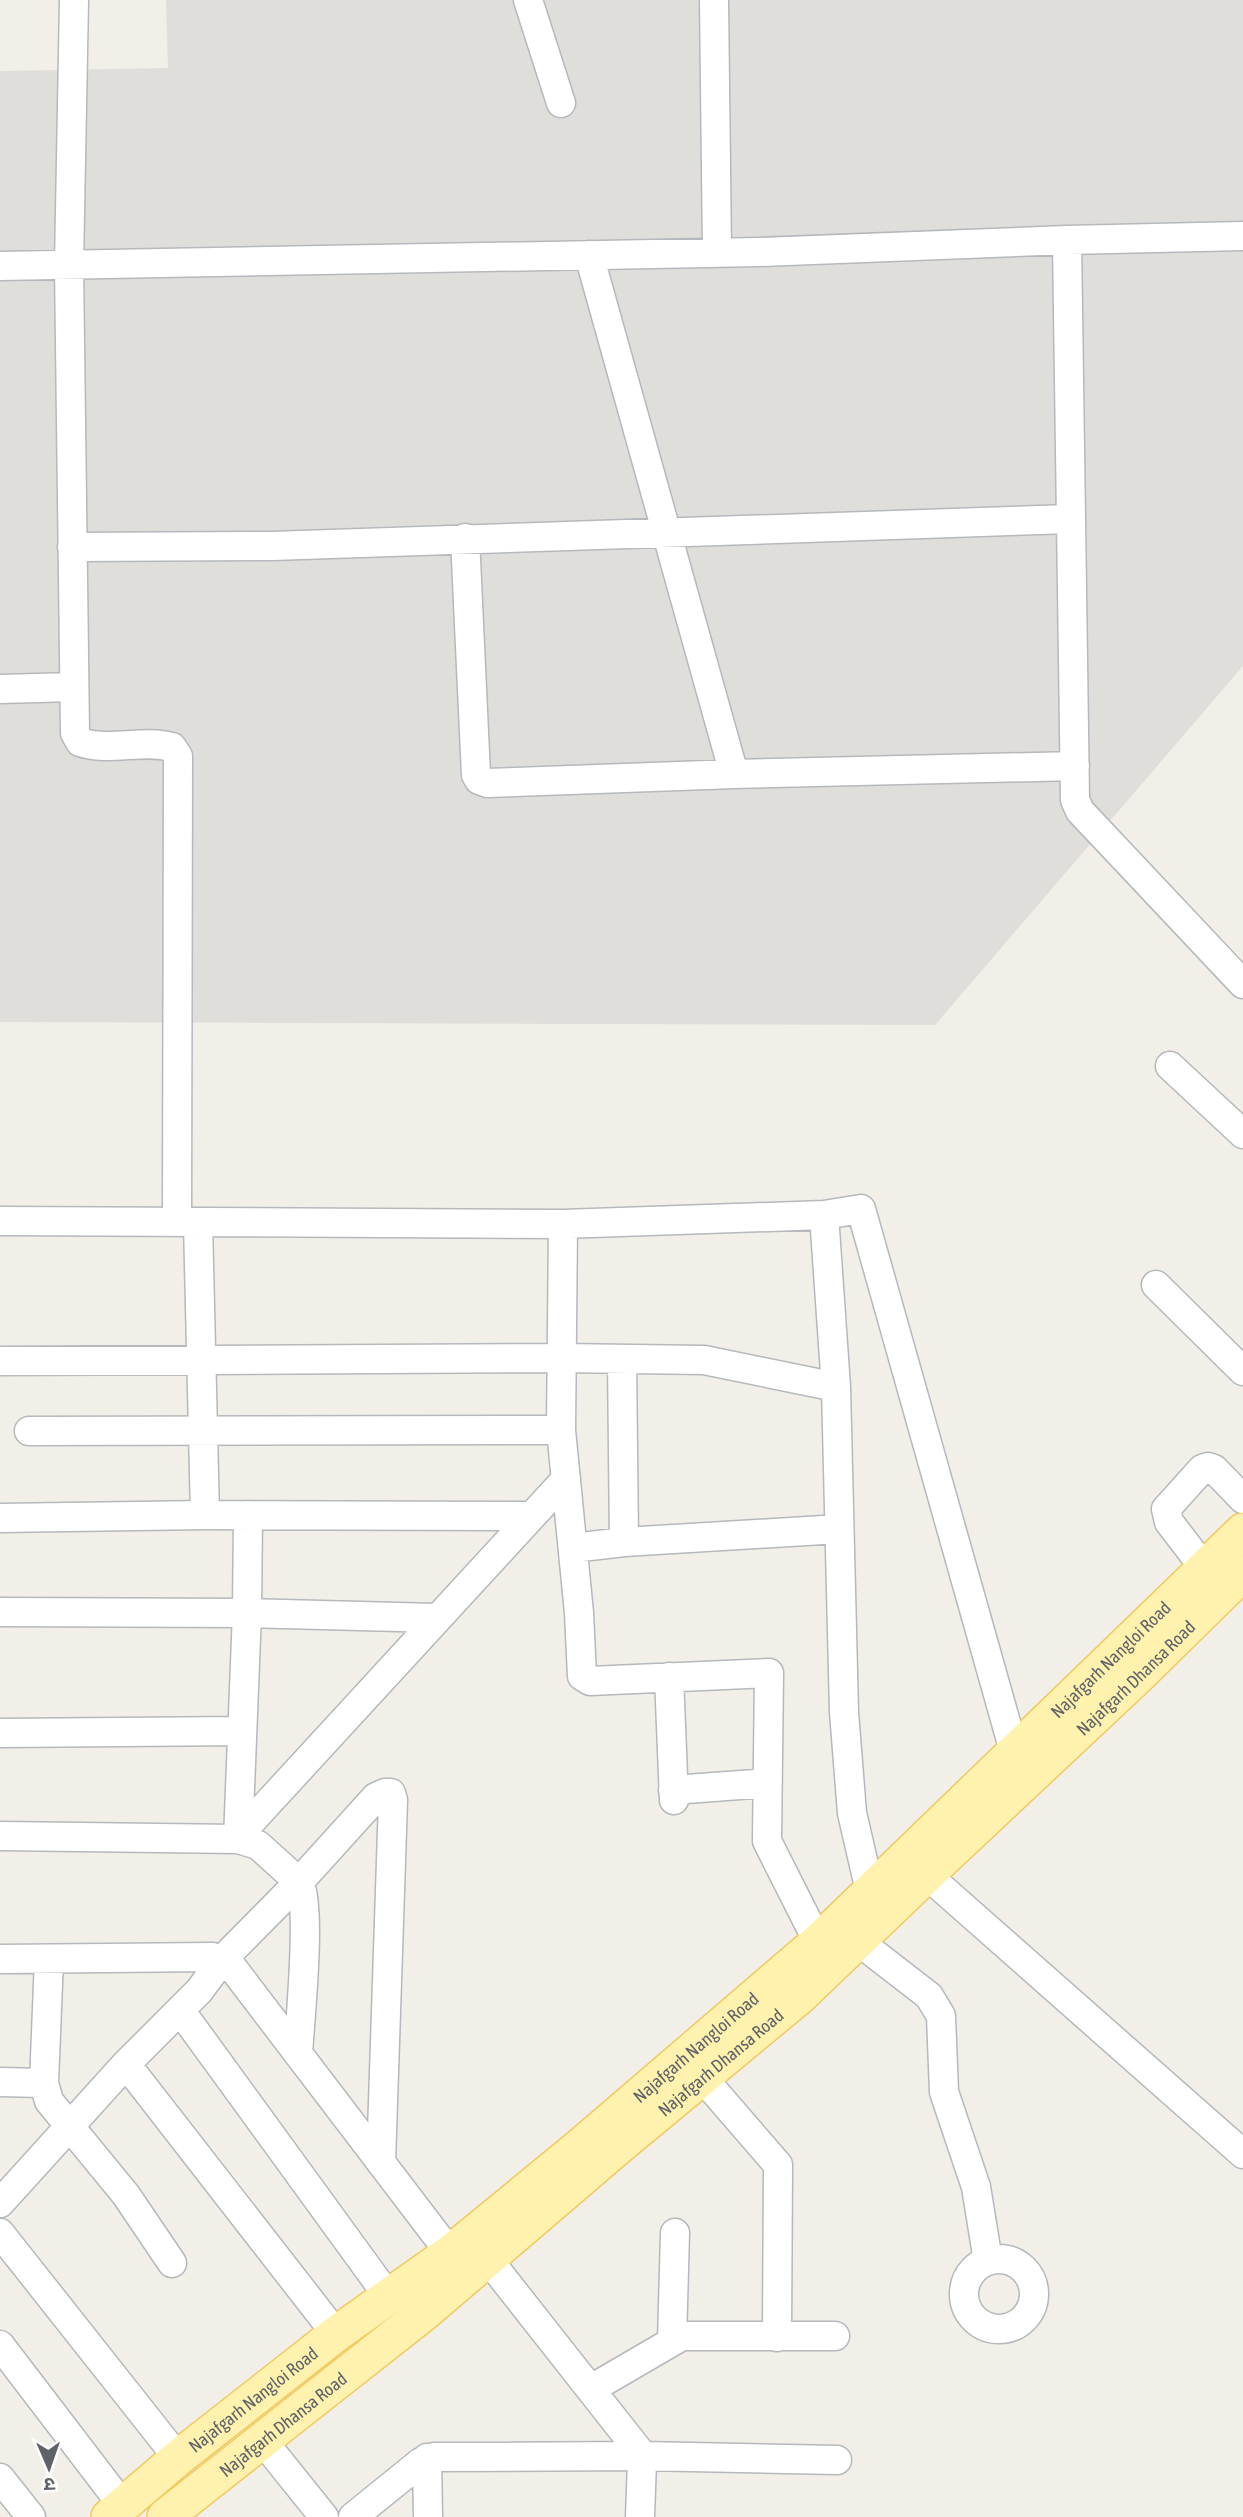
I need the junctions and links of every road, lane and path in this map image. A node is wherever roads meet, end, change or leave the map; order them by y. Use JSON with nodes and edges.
{"nodes":[{"id":1,"x":74,"y":0,"type":"edge"},
{"id":2,"x":528,"y":0,"type":"edge"},
{"id":3,"x":714,"y":0,"type":"edge"},
{"id":4,"x":561,"y":103,"type":"dead end"},
{"id":5,"x":1243,"y":236,"type":"edge"},
{"id":6,"x":1067,"y":240,"type":"junction"},
{"id":7,"x":717,"y":253,"type":"junction"},
{"id":8,"x":589,"y":255,"type":"junction"},
{"id":9,"x":69,"y":265,"type":"junction"},
{"id":10,"x":0,"y":266,"type":"edge"},
{"id":11,"x":1071,"y":519,"type":"junction"},
{"id":12,"x":666,"y":533,"type":"junction"},
{"id":13,"x":465,"y":538,"type":"junction"},
{"id":14,"x":72,"y":547,"type":"junction"},
{"id":15,"x":74,"y":687,"type":"junction"},
{"id":16,"x":0,"y":689,"type":"edge"},
{"id":17,"x":1075,"y":766,"type":"junction"},
{"id":18,"x":734,"y":774,"type":"junction"},
{"id":19,"x":1243,"y":984,"type":"edge"},
{"id":20,"x":1170,"y":1066,"type":"dead end"},
{"id":21,"x":1243,"y":1134,"type":"edge"},
{"id":22,"x":824,"y":1215,"type":"junction"},
{"id":23,"x":0,"y":1221,"type":"edge"},
{"id":24,"x":187,"y":1223,"type":"junction"},
{"id":25,"x":563,"y":1224,"type":"junction"},
{"id":26,"x":1156,"y":1284,"type":"dead end"},
{"id":27,"x":561,"y":1358,"type":"junction"},
{"id":28,"x":622,"y":1359,"type":"junction"},
{"id":29,"x":202,"y":1360,"type":"junction"},
{"id":30,"x":0,"y":1361,"type":"edge"},
{"id":31,"x":1243,"y":1371,"type":"edge"},
{"id":32,"x":836,"y":1387,"type":"junction"},
{"id":33,"x":561,"y":1430,"type":"junction"},
{"id":34,"x":29,"y":1432,"type":"dead end"},
{"id":35,"x":203,"y":1432,"type":"junction"},
{"id":36,"x":566,"y":1479,"type":"junction"},
{"id":37,"x":1243,"y":1499,"type":"edge"},
{"id":38,"x":205,"y":1515,"type":"junction"},
{"id":39,"x":248,"y":1515,"type":"junction"},
{"id":40,"x":532,"y":1516,"type":"junction"},
{"id":41,"x":0,"y":1518,"type":"edge"},
{"id":42,"x":839,"y":1529,"type":"junction"},
{"id":43,"x":1243,"y":1531,"type":"edge"},
{"id":44,"x":624,"y":1542,"type":"junction"},
{"id":45,"x":573,"y":1548,"type":"junction"},
{"id":46,"x":1205,"y":1569,"type":"junction"},
{"id":47,"x":1243,"y":1573,"type":"edge"},
{"id":48,"x":0,"y":1612,"type":"edge"},
{"id":49,"x":247,"y":1613,"type":"junction"},
{"id":50,"x":437,"y":1618,"type":"junction"},
{"id":51,"x":1162,"y":1632,"type":"junction"},
{"id":52,"x":669,"y":1677,"type":"junction"},
{"id":53,"x":242,"y":1731,"type":"junction"},
{"id":54,"x":0,"y":1733,"type":"edge"},
{"id":55,"x":1014,"y":1751,"type":"junction"},
{"id":56,"x":767,"y":1783,"type":"junction"},
{"id":57,"x":0,"y":1836,"type":"edge"},
{"id":58,"x":238,"y":1836,"type":"junction"},
{"id":59,"x":917,"y":1866,"type":"junction"},
{"id":60,"x":299,"y":1882,"type":"junction"},
{"id":61,"x":880,"y":1900,"type":"junction"},
{"id":62,"x":858,"y":1941,"type":"junction"},
{"id":63,"x":818,"y":1942,"type":"junction"},
{"id":64,"x":0,"y":1959,"type":"edge"},
{"id":65,"x":49,"y":1959,"type":"junction"},
{"id":66,"x":222,"y":1960,"type":"junction"},
{"id":67,"x":180,"y":2010,"type":"junction"},
{"id":68,"x":298,"y":2054,"type":"junction"},
{"id":69,"x":126,"y":2064,"type":"junction"},
{"id":70,"x":702,"y":2077,"type":"junction"},
{"id":71,"x":0,"y":2082,"type":"edge"},
{"id":72,"x":44,"y":2083,"type":"junction"},
{"id":73,"x":70,"y":2126,"type":"junction"},
{"id":74,"x":1243,"y":2154,"type":"edge"},
{"id":75,"x":382,"y":2163,"type":"junction"},
{"id":76,"x":0,"y":2203,"type":"edge"},
{"id":77,"x":0,"y":2233,"type":"edge"},
{"id":78,"x":675,"y":2233,"type":"dead end"},
{"id":79,"x":469,"y":2249,"type":"junction"},
{"id":80,"x":988,"y":2261,"type":"dead end"},
{"id":81,"x":172,"y":2263,"type":"dead end"},
{"id":82,"x":388,"y":2296,"type":"junction"},
{"id":83,"x":336,"y":2334,"type":"junction"},
{"id":84,"x":835,"y":2336,"type":"dead end"},
{"id":85,"x":776,"y":2337,"type":"junction"},
{"id":86,"x":673,"y":2341,"type":"junction"},
{"id":87,"x":0,"y":2345,"type":"edge"},
{"id":88,"x":591,"y":2389,"type":"junction"},
{"id":89,"x":263,"y":2441,"type":"junction"},
{"id":90,"x":642,"y":2456,"type":"junction"},
{"id":91,"x":178,"y":2458,"type":"junction"},
{"id":92,"x":427,"y":2458,"type":"junction"},
{"id":93,"x":837,"y":2460,"type":"dead end"},
{"id":94,"x":0,"y":2478,"type":"edge"},
{"id":95,"x":116,"y":2511,"type":"edge"},
{"id":96,"x":31,"y":2517,"type":"edge"},
{"id":97,"x":165,"y":2517,"type":"edge"},
{"id":98,"x":324,"y":2517,"type":"edge"},
{"id":99,"x":353,"y":2517,"type":"edge"},
{"id":100,"x":428,"y":2517,"type":"edge"},
{"id":101,"x":640,"y":2517,"type":"edge"}],
"edges":[{"from":1,"to":9,"type":"street"},
{"from":2,"to":4,"type":"street"},
{"from":3,"to":7,"type":"street"},
{"from":5,"to":6,"type":"street"},
{"from":6,"to":7,"type":"street"},
{"from":6,"to":11,"type":"street"},
{"from":7,"to":8,"type":"street"},
{"from":8,"to":9,"type":"street"},
{"from":8,"to":12,"type":"street"},
{"from":9,"to":10,"type":"street"},
{"from":9,"to":14,"type":"street"},
{"from":11,"to":12,"type":"street"},
{"from":11,"to":17,"type":"street"},
{"from":12,"to":13,"type":"street"},
{"from":12,"to":18,"type":"street"},
{"from":13,"to":14,"type":"street"},
{"from":13,"to":18,"type":"street"},
{"from":14,"to":15,"type":"street"},
{"from":15,"to":16,"type":"street"},
{"from":15,"to":24,"type":"street"},
{"from":17,"to":18,"type":"street"},
{"from":17,"to":19,"type":"street"},
{"from":20,"to":21,"type":"street"},
{"from":22,"to":25,"type":"street"},
{"from":22,"to":32,"type":"street"},
{"from":22,"to":55,"type":"street"},
{"from":23,"to":24,"type":"street"},
{"from":24,"to":25,"type":"street"},
{"from":24,"to":29,"type":"street"},
{"from":25,"to":27,"type":"street"},
{"from":26,"to":31,"type":"street"},
{"from":27,"to":28,"type":"street"},
{"from":27,"to":29,"type":"street"},
{"from":27,"to":33,"type":"street"},
{"from":28,"to":32,"type":"street"},
{"from":28,"to":44,"type":"street"},
{"from":29,"to":30,"type":"street"},
{"from":29,"to":35,"type":"street"},
{"from":32,"to":42,"type":"street"},
{"from":33,"to":35,"type":"street"},
{"from":33,"to":36,"type":"street"},
{"from":34,"to":35,"type":"street"},
{"from":35,"to":38,"type":"street"},
{"from":36,"to":40,"type":"street"},
{"from":36,"to":45,"type":"street"},
{"from":37,"to":46,"type":"street"},
{"from":38,"to":39,"type":"street"},
{"from":38,"to":41,"type":"street"},
{"from":39,"to":40,"type":"street"},
{"from":39,"to":49,"type":"street"},
{"from":40,"to":50,"type":"street"},
{"from":42,"to":44,"type":"street"},
{"from":42,"to":61,"type":"street"},
{"from":43,"to":46,"type":"main road","name":"Najafgarh Nangloi Road"},
{"from":44,"to":45,"type":"street"},
{"from":45,"to":52,"type":"street"},
{"from":46,"to":51,"type":"main road","name":"Najafgarh Nangloi Road"},
{"from":47,"to":51,"type":"main road","name":"Najafgarh Dhansa Road"},
{"from":48,"to":49,"type":"street"},
{"from":49,"to":50,"type":"street"},
{"from":49,"to":53,"type":"street"},
{"from":50,"to":58,"type":"street"},
{"from":51,"to":55,"type":"main road","name":"Najafgarh Nangloi Road"},
{"from":51,"to":59,"type":"main road","name":"Najafgarh Dhansa Road"},
{"from":52,"to":56,"type":"street"},
{"from":52,"to":56,"type":"street"},
{"from":53,"to":54,"type":"street"},
{"from":53,"to":58,"type":"street"},
{"from":55,"to":59,"type":"main road","name":"Najafgarh Nangloi Road"},
{"from":56,"to":63,"type":"street"},
{"from":57,"to":58,"type":"street"},
{"from":58,"to":60,"type":"street"},
{"from":59,"to":61,"type":"main road","name":"Najafgarh Nangloi Road"},
{"from":59,"to":74,"type":"street"},
{"from":60,"to":66,"type":"street"},
{"from":60,"to":68,"type":"street"},
{"from":60,"to":75,"type":"street"},
{"from":61,"to":62,"type":"main road","name":"Najafgarh Dhansa Road"},
{"from":61,"to":63,"type":"main road","name":"Najafgarh Nangloi Road"},
{"from":62,"to":70,"type":"main road","name":"Najafgarh Dhansa Road"},
{"from":62,"to":80,"type":"street"},
{"from":63,"to":79,"type":"main road","name":"Najafgarh Nangloi Road"},
{"from":64,"to":65,"type":"street"},
{"from":65,"to":66,"type":"street"},
{"from":65,"to":72,"type":"street"},
{"from":66,"to":67,"type":"street"},
{"from":66,"to":68,"type":"street"},
{"from":67,"to":69,"type":"street"},
{"from":67,"to":82,"type":"street"},
{"from":68,"to":75,"type":"street"},
{"from":69,"to":73,"type":"street"},
{"from":69,"to":83,"type":"street"},
{"from":70,"to":79,"type":"main road","name":"Najafgarh Dhansa Road"},
{"from":70,"to":85,"type":"street"},
{"from":71,"to":72,"type":"street"},
{"from":72,"to":73,"type":"street"},
{"from":73,"to":76,"type":"street"},
{"from":73,"to":81,"type":"street"},
{"from":75,"to":79,"type":"street"},
{"from":77,"to":91,"type":"street"},
{"from":78,"to":86,"type":"street"},
{"from":79,"to":82,"type":"main road","name":"Najafgarh Nangloi Road"},
{"from":79,"to":88,"type":"street"},
{"from":79,"to":89,"type":"main road","name":"Najafgarh Dhansa Road"},
{"from":82,"to":83,"type":"main road","name":"Najafgarh Nangloi Road"},
{"from":83,"to":91,"type":"main road","name":"Najafgarh Nangloi Road"},
{"from":84,"to":85,"type":"street"},
{"from":85,"to":86,"type":"street"},
{"from":86,"to":88,"type":"street"},
{"from":87,"to":95,"type":"street"},
{"from":88,"to":90,"type":"street"},
{"from":89,"to":97,"type":"main road","name":"Najafgarh Dhansa Road"},
{"from":89,"to":98,"type":"street"},
{"from":90,"to":92,"type":"street"},
{"from":90,"to":93,"type":"street"},
{"from":90,"to":101,"type":"street"},
{"from":91,"to":95,"type":"main road","name":"Najafgarh Nangloi Road"},
{"from":92,"to":99,"type":"street"},
{"from":92,"to":100,"type":"street"},
{"from":94,"to":96,"type":"street"}]}
